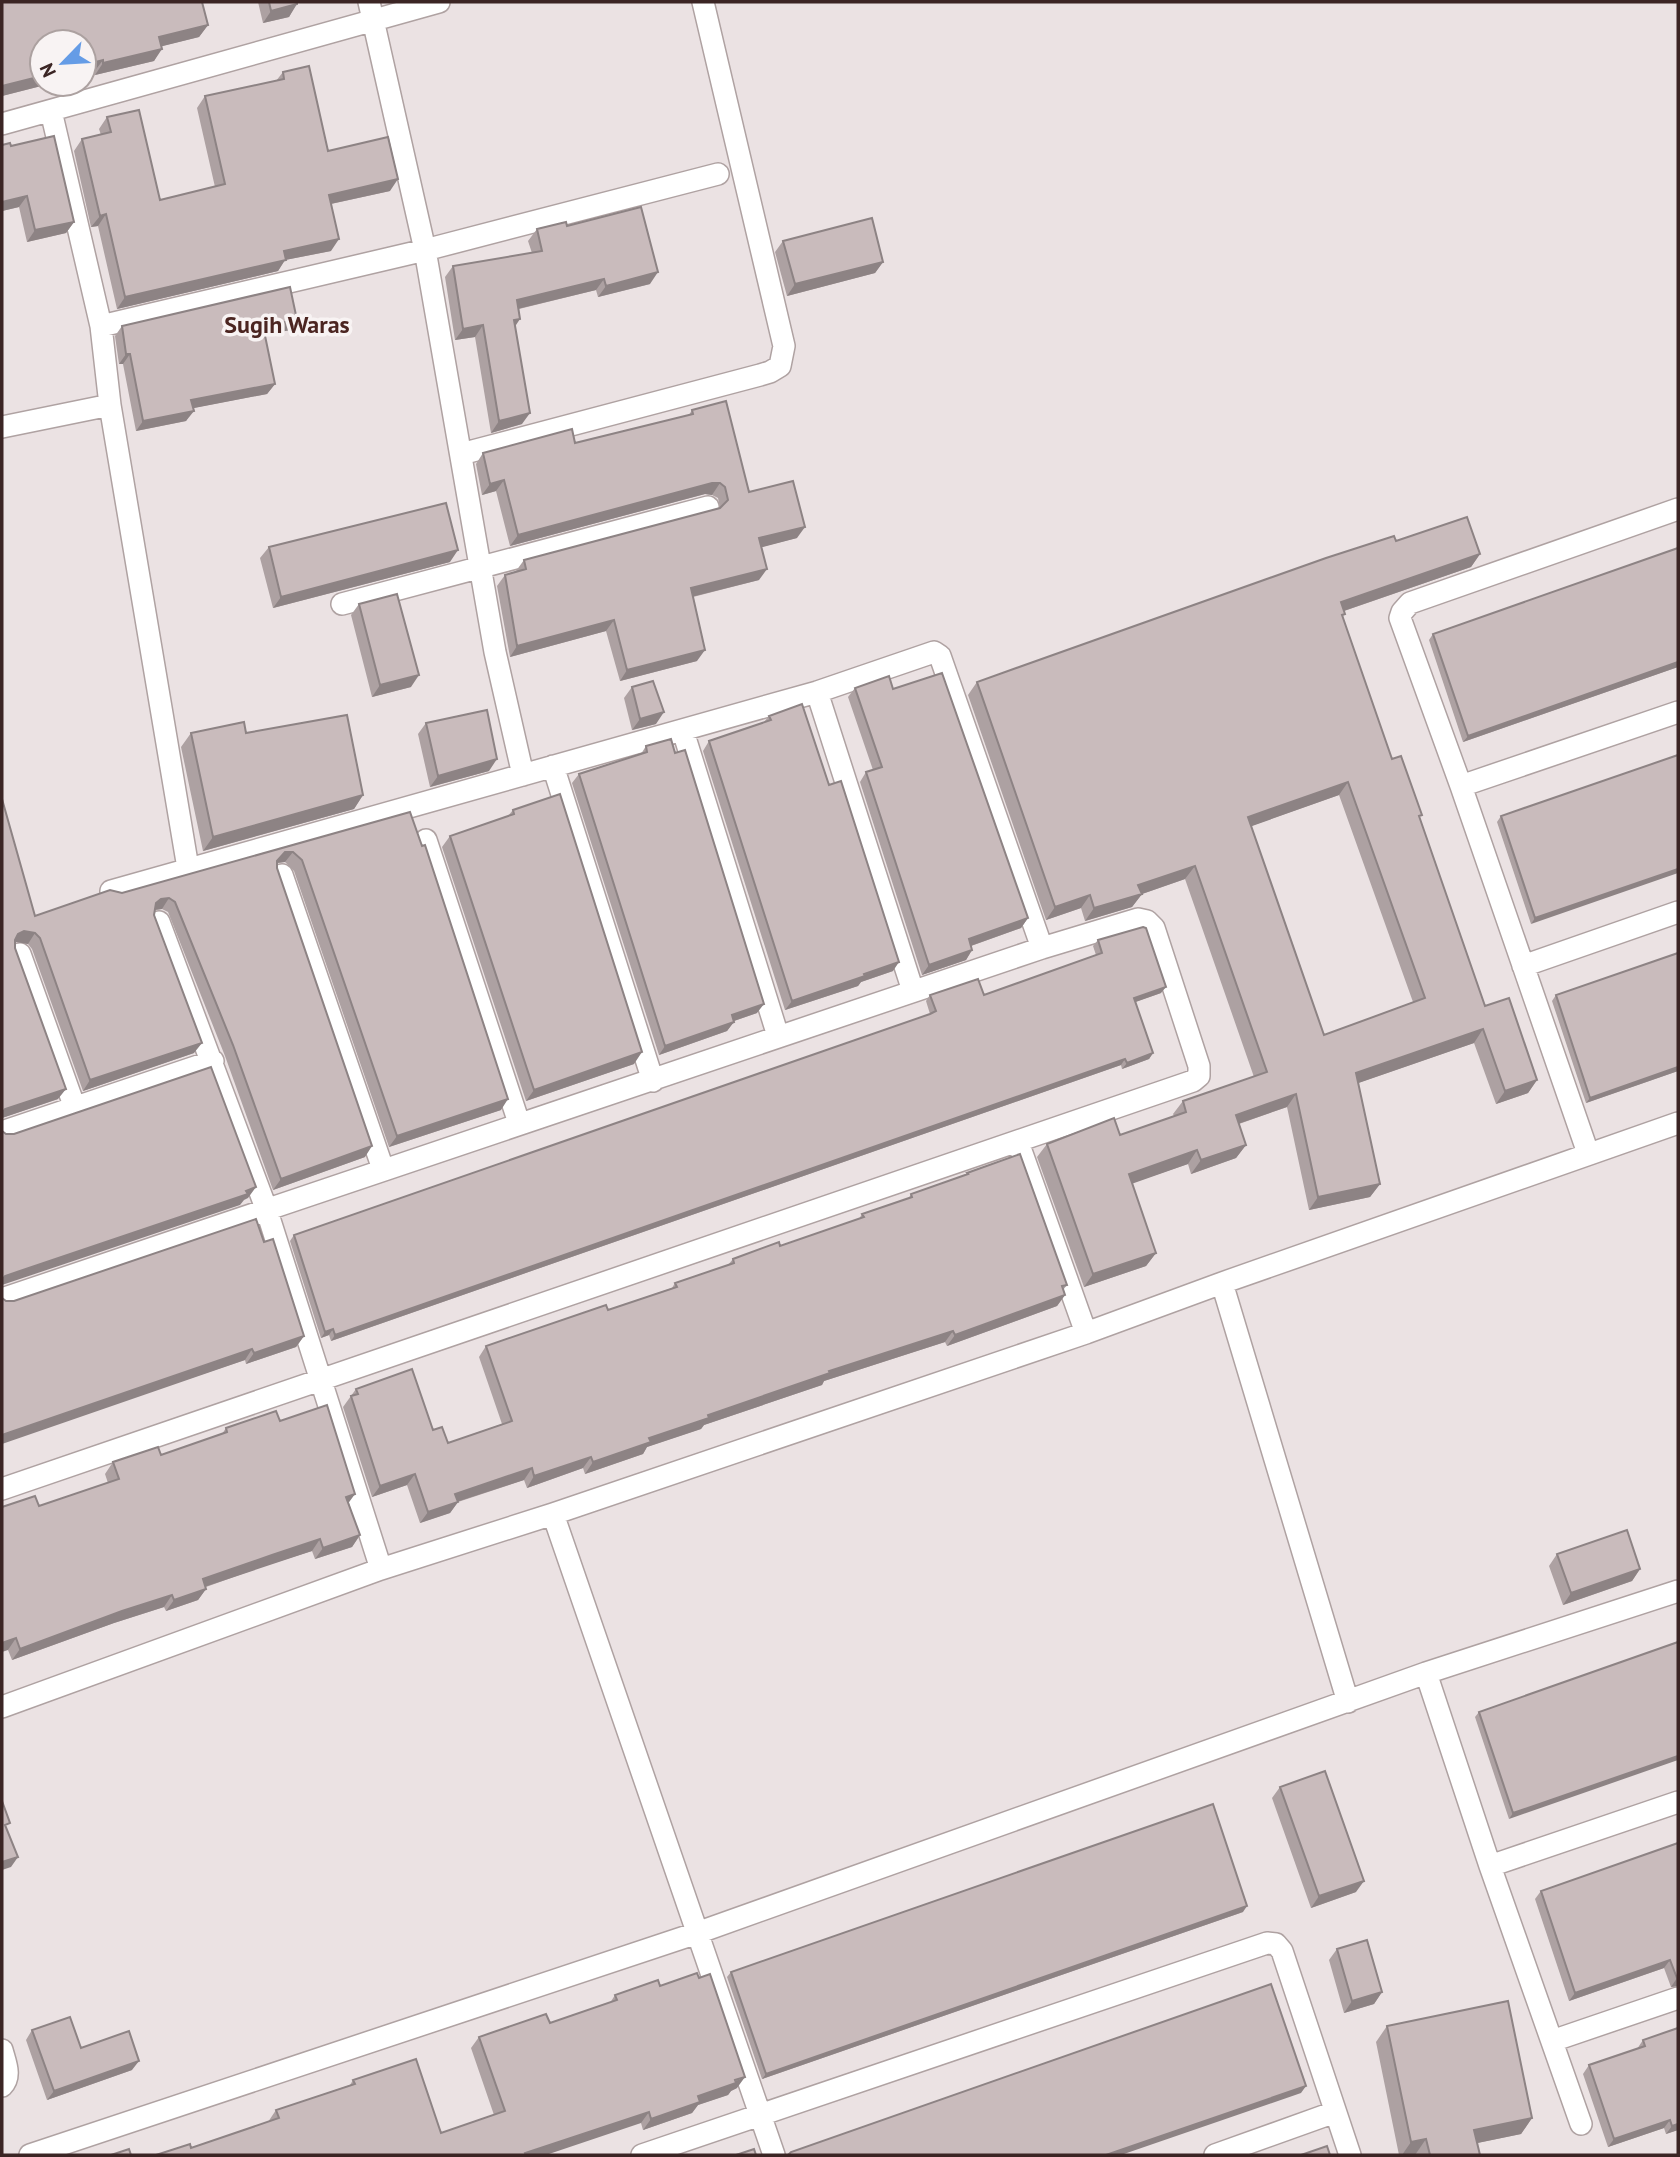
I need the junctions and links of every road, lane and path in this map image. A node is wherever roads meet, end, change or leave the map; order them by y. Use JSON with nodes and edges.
{"nodes":[{"id":1,"x":439,"y":2,"type":"edge"},
{"id":2,"x":703,"y":2,"type":"edge"},
{"id":3,"x":371,"y":11,"type":"edge"},
{"id":4,"x":51,"y":111,"type":"junction"},
{"id":5,"x":2,"y":124,"type":"edge"},
{"id":6,"x":718,"y":174,"type":"dead end"},
{"id":7,"x":425,"y":250,"type":"junction"},
{"id":8,"x":101,"y":326,"type":"junction"},
{"id":9,"x":110,"y":405,"type":"junction"},
{"id":10,"x":2,"y":427,"type":"edge"},
{"id":11,"x":461,"y":454,"type":"junction"},
{"id":12,"x":708,"y":507,"type":"dead end"},
{"id":13,"x":1678,"y":509,"type":"edge"},
{"id":14,"x":481,"y":566,"type":"junction"},
{"id":15,"x":342,"y":604,"type":"dead end"},
{"id":16,"x":817,"y":692,"type":"junction"},
{"id":17,"x":1678,"y":712,"type":"edge"},
{"id":18,"x":682,"y":731,"type":"junction"},
{"id":19,"x":553,"y":766,"type":"junction"},
{"id":20,"x":523,"y":775,"type":"junction"},
{"id":21,"x":1461,"y":786,"type":"junction"},
{"id":22,"x":426,"y":840,"type":"dead end"},
{"id":23,"x":188,"y":868,"type":"junction"},
{"id":24,"x":282,"y":876,"type":"edge"},
{"id":25,"x":111,"y":891,"type":"edge"},
{"id":26,"x":1678,"y":912,"type":"edge"},
{"id":27,"x":159,"y":922,"type":"edge"},
{"id":28,"x":1042,"y":948,"type":"junction"},
{"id":29,"x":20,"y":954,"type":"edge"},
{"id":30,"x":1523,"y":966,"type":"junction"},
{"id":31,"x":913,"y":991,"type":"junction"},
{"id":32,"x":778,"y":1036,"type":"junction"},
{"id":33,"x":212,"y":1061,"type":"junction"},
{"id":34,"x":653,"y":1081,"type":"junction"},
{"id":35,"x":75,"y":1108,"type":"junction"},
{"id":36,"x":519,"y":1123,"type":"junction"},
{"id":37,"x":1678,"y":1123,"type":"edge"},
{"id":38,"x":2,"y":1132,"type":"edge"},
{"id":39,"x":1018,"y":1142,"type":"junction"},
{"id":40,"x":1588,"y":1153,"type":"junction"},
{"id":41,"x":383,"y":1169,"type":"junction"},
{"id":42,"x":265,"y":1209,"type":"junction"},
{"id":43,"x":1216,"y":1285,"type":"junction"},
{"id":44,"x":2,"y":1299,"type":"edge"},
{"id":45,"x":1086,"y":1334,"type":"junction"},
{"id":46,"x":320,"y":1379,"type":"junction"},
{"id":47,"x":2,"y":1489,"type":"edge"},
{"id":48,"x":553,"y":1514,"type":"junction"},
{"id":49,"x":381,"y":1569,"type":"junction"},
{"id":50,"x":1678,"y":1591,"type":"edge"},
{"id":51,"x":1426,"y":1673,"type":"junction"},
{"id":52,"x":1348,"y":1702,"type":"junction"},
{"id":53,"x":2,"y":1707,"type":"edge"},
{"id":54,"x":1678,"y":1802,"type":"edge"},
{"id":55,"x":1490,"y":1866,"type":"junction"},
{"id":56,"x":697,"y":1933,"type":"junction"},
{"id":57,"x":1678,"y":1998,"type":"edge"},
{"id":58,"x":1552,"y":2041,"type":"junction"},
{"id":59,"x":2,"y":2050,"type":"edge"},
{"id":60,"x":2,"y":2086,"type":"edge"},
{"id":61,"x":1335,"y":2112,"type":"junction"},
{"id":62,"x":760,"y":2114,"type":"junction"},
{"id":63,"x":1581,"y":2124,"type":"dead end"},
{"id":64,"x":30,"y":2155,"type":"edge"},
{"id":65,"x":642,"y":2155,"type":"edge"},
{"id":66,"x":774,"y":2155,"type":"edge"},
{"id":67,"x":1215,"y":2155,"type":"edge"},
{"id":68,"x":1350,"y":2155,"type":"edge"}],
"edges":[{"from":1,"to":3,"type":"street"},
{"from":2,"to":11,"type":"street"},
{"from":3,"to":4,"type":"street"},
{"from":3,"to":7,"type":"street"},
{"from":4,"to":5,"type":"street"},
{"from":4,"to":8,"type":"street"},
{"from":6,"to":7,"type":"street"},
{"from":7,"to":8,"type":"street"},
{"from":7,"to":11,"type":"street"},
{"from":8,"to":9,"type":"street"},
{"from":9,"to":10,"type":"street"},
{"from":9,"to":23,"type":"street"},
{"from":11,"to":14,"type":"street"},
{"from":12,"to":14,"type":"street"},
{"from":13,"to":21,"type":"street"},
{"from":14,"to":15,"type":"street"},
{"from":14,"to":20,"type":"street"},
{"from":16,"to":18,"type":"street"},
{"from":16,"to":28,"type":"street"},
{"from":16,"to":31,"type":"street"},
{"from":17,"to":21,"type":"street"},
{"from":18,"to":19,"type":"street"},
{"from":18,"to":32,"type":"street"},
{"from":19,"to":20,"type":"street"},
{"from":19,"to":34,"type":"street"},
{"from":20,"to":23,"type":"street"},
{"from":21,"to":30,"type":"street"},
{"from":22,"to":36,"type":"street"},
{"from":23,"to":25,"type":"street"},
{"from":24,"to":41,"type":"street"},
{"from":26,"to":30,"type":"street"},
{"from":27,"to":33,"type":"street"},
{"from":28,"to":31,"type":"street"},
{"from":28,"to":39,"type":"street"},
{"from":29,"to":35,"type":"street"},
{"from":30,"to":40,"type":"street"},
{"from":31,"to":32,"type":"street"},
{"from":32,"to":34,"type":"street"},
{"from":33,"to":35,"type":"street"},
{"from":33,"to":42,"type":"street"},
{"from":34,"to":36,"type":"street"},
{"from":35,"to":38,"type":"street"},
{"from":36,"to":41,"type":"street"},
{"from":37,"to":40,"type":"street"},
{"from":39,"to":45,"type":"street"},
{"from":39,"to":46,"type":"street"},
{"from":40,"to":43,"type":"street"},
{"from":41,"to":42,"type":"street"},
{"from":42,"to":44,"type":"street"},
{"from":42,"to":46,"type":"street"},
{"from":43,"to":45,"type":"street"},
{"from":43,"to":52,"type":"street"},
{"from":45,"to":48,"type":"street"},
{"from":46,"to":47,"type":"street"},
{"from":46,"to":49,"type":"street"},
{"from":48,"to":49,"type":"street"},
{"from":48,"to":56,"type":"street"},
{"from":49,"to":53,"type":"street"},
{"from":50,"to":51,"type":"street"},
{"from":51,"to":52,"type":"street"},
{"from":51,"to":55,"type":"street"},
{"from":52,"to":56,"type":"street"},
{"from":54,"to":55,"type":"street"},
{"from":55,"to":58,"type":"street"},
{"from":56,"to":62,"type":"street"},
{"from":56,"to":64,"type":"street"},
{"from":57,"to":58,"type":"street"},
{"from":58,"to":63,"type":"street"},
{"from":59,"to":60,"type":"street"},
{"from":61,"to":62,"type":"street"},
{"from":61,"to":67,"type":"street"},
{"from":61,"to":68,"type":"street"},
{"from":62,"to":65,"type":"street"},
{"from":62,"to":66,"type":"street"}]}
